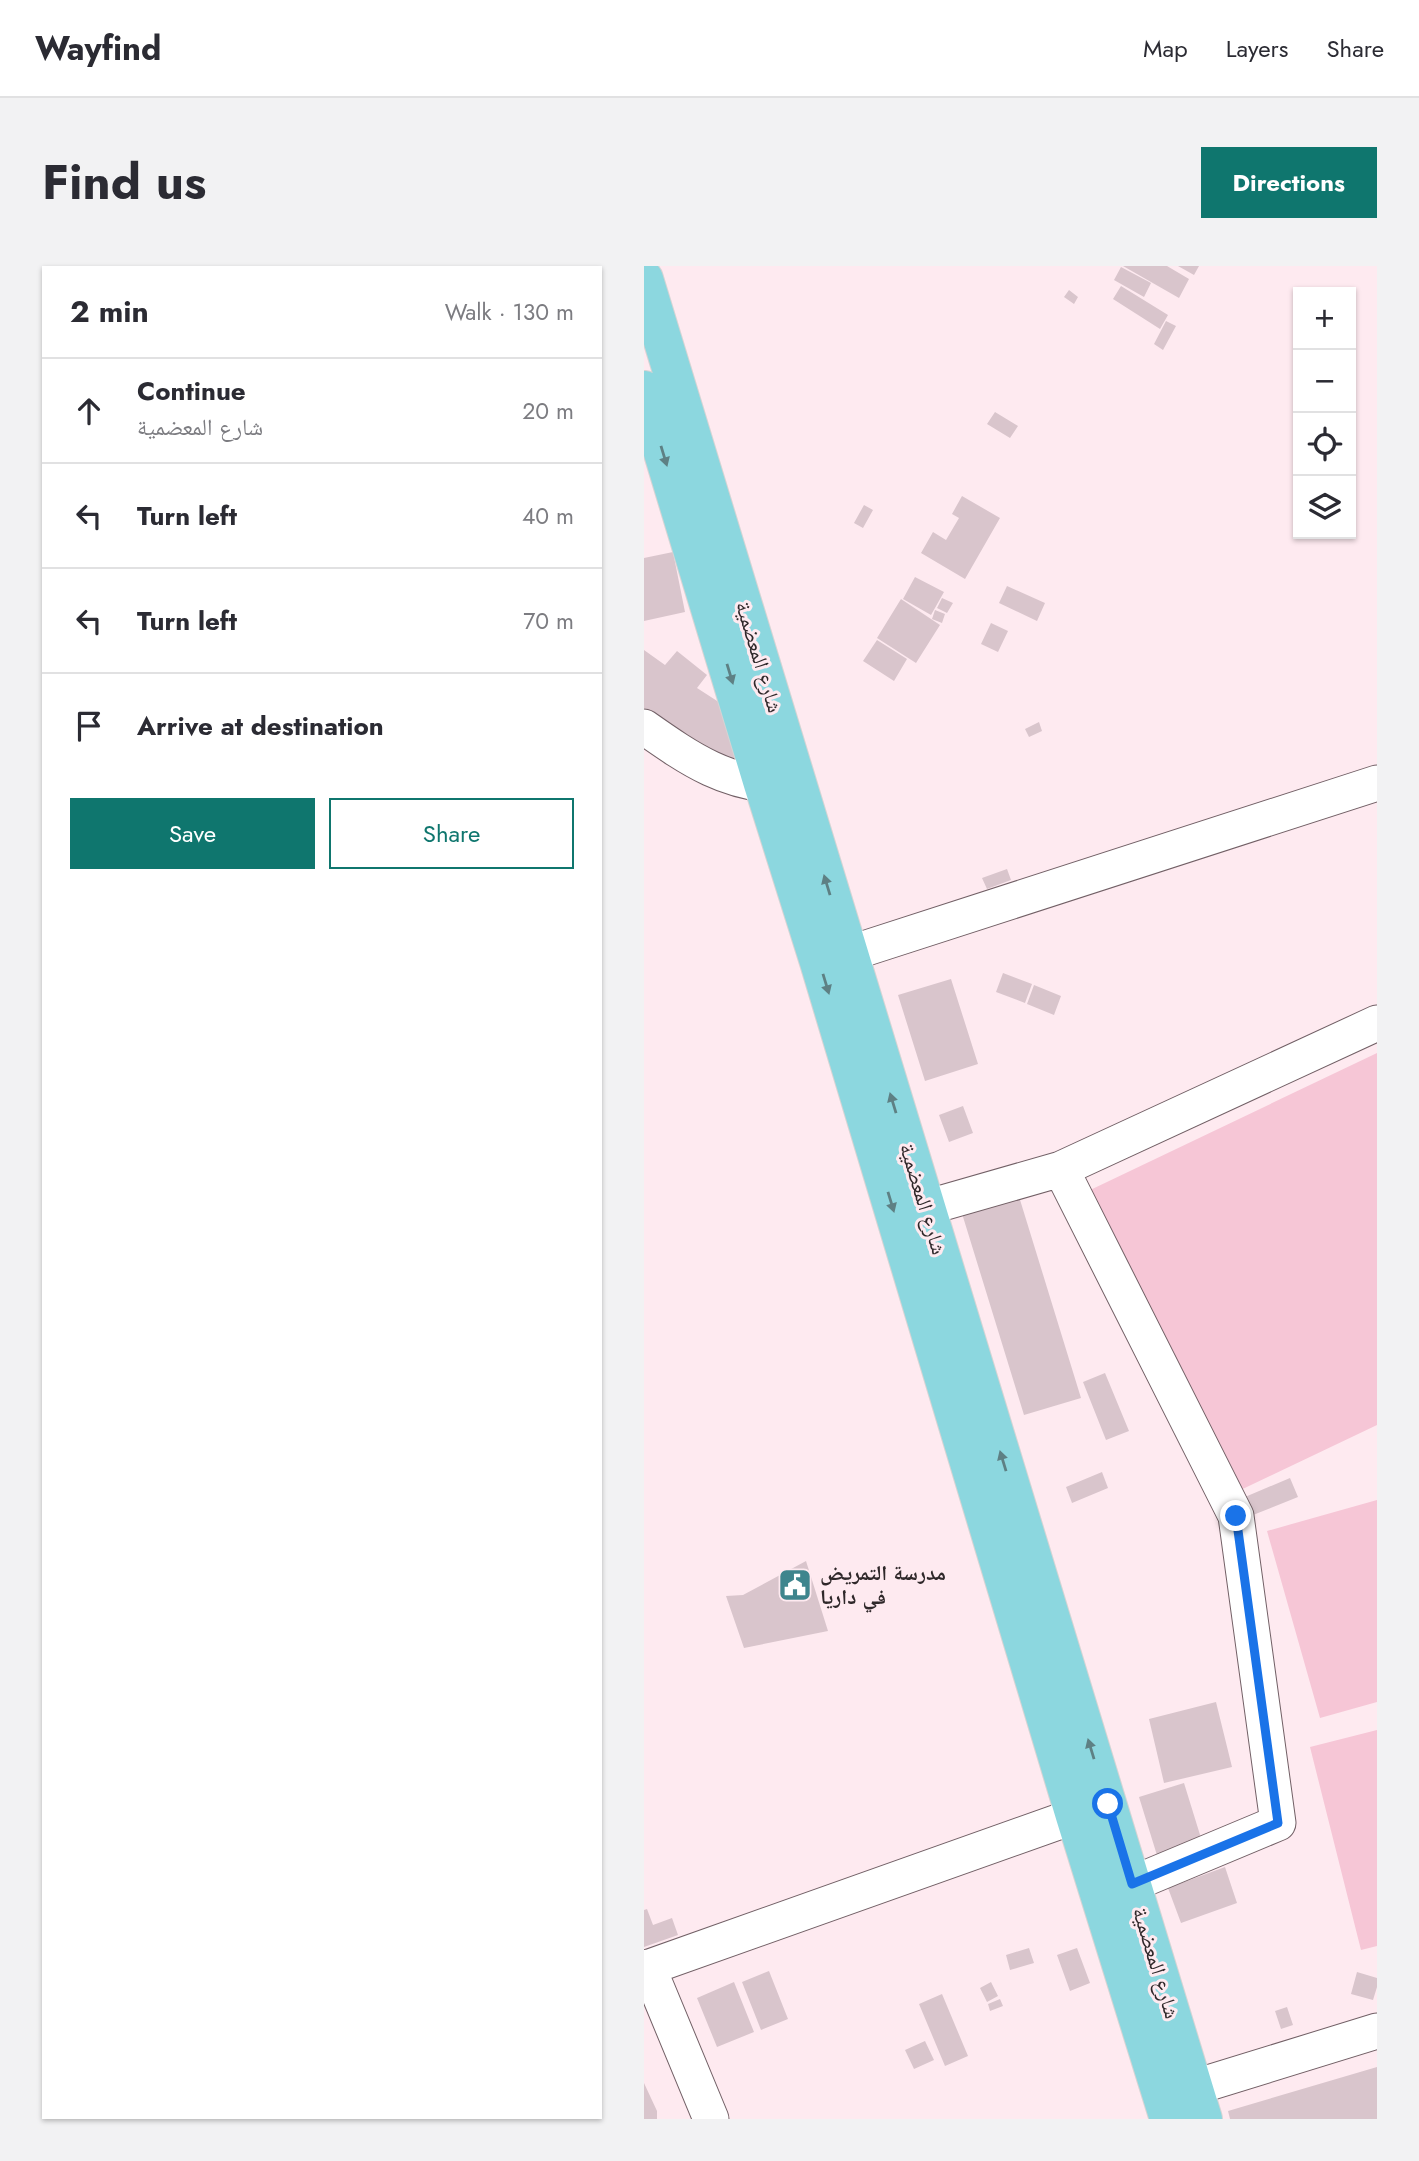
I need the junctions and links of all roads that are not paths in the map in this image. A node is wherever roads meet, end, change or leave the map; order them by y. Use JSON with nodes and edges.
{"nodes":[{"id":1,"x":644,"y":279,"type":"edge"},
{"id":2,"x":644,"y":390,"type":"edge"},
{"id":3,"x":644,"y":727,"type":"edge"},
{"id":4,"x":1377,"y":783,"type":"edge"},
{"id":5,"x":780,"y":785,"type":"junction"},
{"id":6,"x":848,"y":954,"type":"junction"},
{"id":7,"x":1377,"y":1023,"type":"edge"},
{"id":8,"x":1061,"y":1169,"type":"junction"},
{"id":9,"x":925,"y":1208,"type":"junction"},
{"id":10,"x":1003,"y":1518,"type":"junction"},
{"id":11,"x":1091,"y":1810,"type":"junction"},
{"id":12,"x":1132,"y":1884,"type":"junction"},
{"id":13,"x":646,"y":1968,"type":"edge"},
{"id":14,"x":1377,"y":2031,"type":"edge"},
{"id":15,"x":1182,"y":2106,"type":"edge"},
{"id":16,"x":711,"y":2119,"type":"edge"}],
"edges":[{"from":1,"to":5,"type":"main road","name":"شارع المعضمية"},
{"from":2,"to":5,"type":"main road","name":"شارع المعضمية","one_way":true},
{"from":3,"to":5,"type":"street"},
{"from":4,"to":6,"type":"street"},
{"from":6,"to":5,"type":"main road","name":"شارع المعضمية","one_way":true},
{"from":5,"to":10,"type":"main road","name":"شارع المعضمية","one_way":true},
{"from":9,"to":6,"type":"main road","name":"شارع المعضمية","one_way":true},
{"from":7,"to":8,"type":"street"},
{"from":8,"to":9,"type":"street"},
{"from":8,"to":12,"type":"street"},
{"from":10,"to":9,"type":"main road","name":"شارع المعضمية","one_way":true},
{"from":10,"to":11,"type":"main road","name":"شارع المعضمية"},
{"from":11,"to":12,"type":"main road","name":"شارع المعضمية"},
{"from":11,"to":13,"type":"street"},
{"from":11,"to":15,"type":"main road","name":"شارع المعضمية"},
{"from":12,"to":15,"type":"main road","name":"شارع المعضمية"},
{"from":13,"to":16,"type":"street"},
{"from":14,"to":15,"type":"street"}]}
